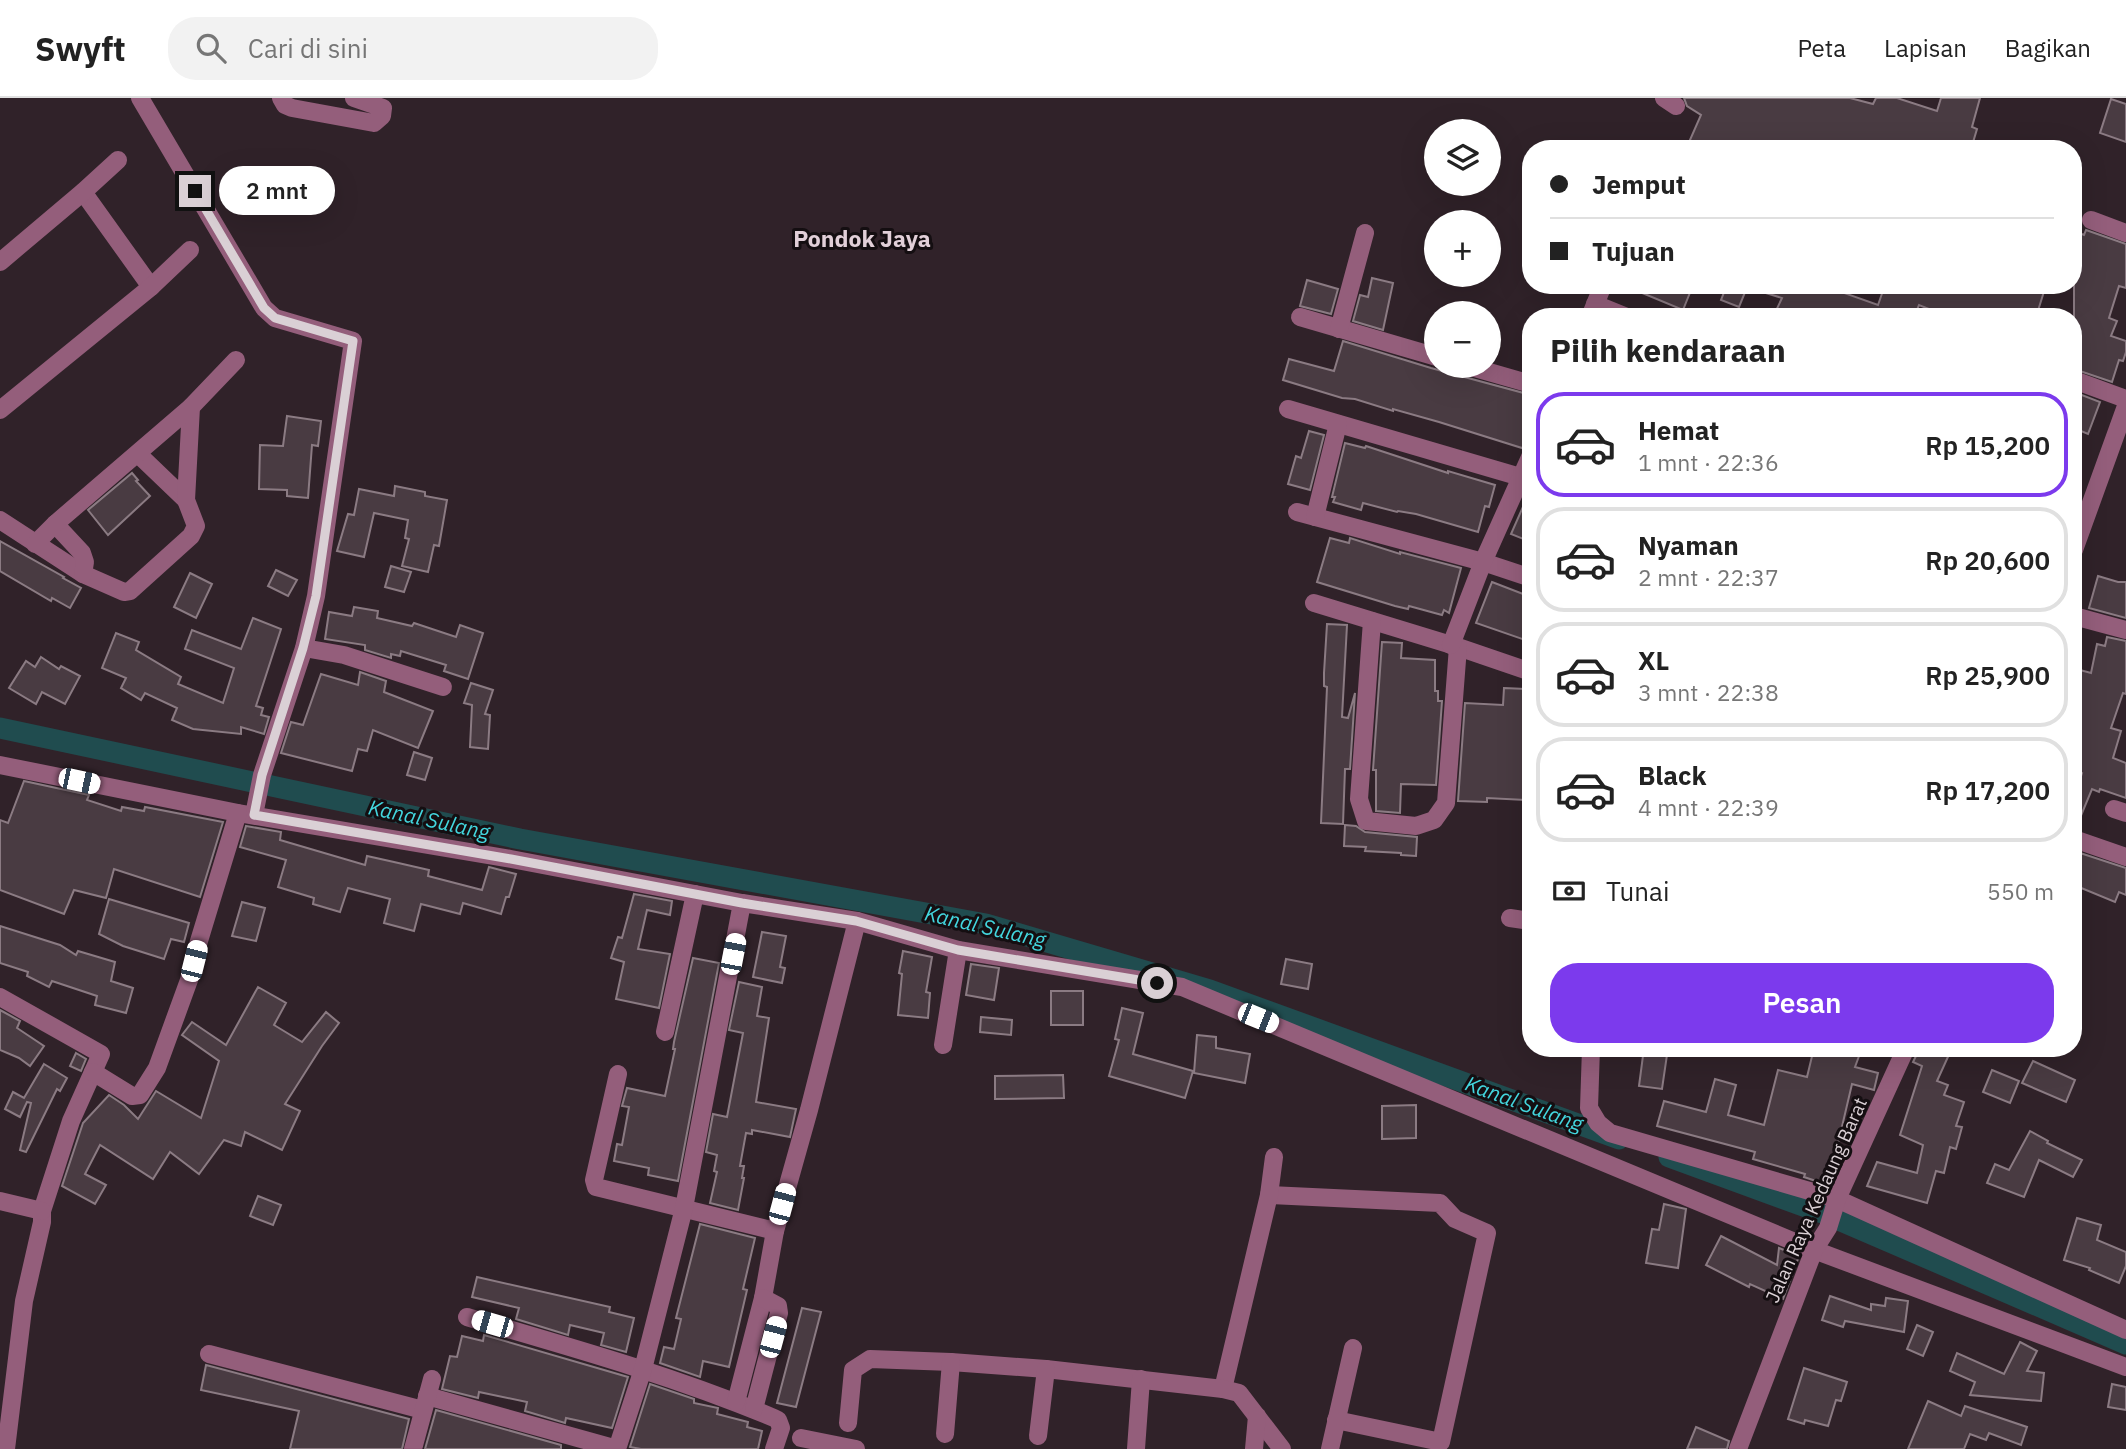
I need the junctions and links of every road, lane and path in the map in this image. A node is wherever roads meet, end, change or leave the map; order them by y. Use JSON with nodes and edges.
{"nodes":[{"id":1,"x":140,"y":98,"type":"edge"},
{"id":2,"x":281,"y":98,"type":"edge"},
{"id":3,"x":354,"y":98,"type":"edge"},
{"id":4,"x":118,"y":160,"type":"dead end"},
{"id":5,"x":83,"y":192,"type":"junction"},
{"id":6,"x":2091,"y":220,"type":"dead end"},
{"id":7,"x":1364,"y":233,"type":"dead end"},
{"id":8,"x":2126,"y":233,"type":"edge"},
{"id":9,"x":190,"y":250,"type":"dead end"},
{"id":10,"x":0,"y":262,"type":"edge"},
{"id":11,"x":151,"y":287,"type":"junction"},
{"id":12,"x":1300,"y":317,"type":"dead end"},
{"id":13,"x":1339,"y":328,"type":"junction"},
{"id":14,"x":1424,"y":353,"type":"edge"},
{"id":15,"x":236,"y":360,"type":"dead end"},
{"id":16,"x":1501,"y":375,"type":"edge"},
{"id":17,"x":1522,"y":381,"type":"edge"},
{"id":18,"x":2082,"y":383,"type":"edge"},
{"id":19,"x":2126,"y":399,"type":"edge"},
{"id":20,"x":2126,"y":406,"type":"edge"},
{"id":21,"x":191,"y":407,"type":"junction"},
{"id":22,"x":1288,"y":409,"type":"dead end"},
{"id":23,"x":0,"y":410,"type":"edge"},
{"id":24,"x":1338,"y":424,"type":"junction"},
{"id":25,"x":138,"y":454,"type":"junction"},
{"id":26,"x":1522,"y":477,"type":"edge"},
{"id":27,"x":1522,"y":486,"type":"edge"},
{"id":28,"x":186,"y":500,"type":"junction"},
{"id":29,"x":1297,"y":512,"type":"dead end"},
{"id":30,"x":1315,"y":517,"type":"junction"},
{"id":31,"x":1,"y":519,"type":"edge"},
{"id":32,"x":55,"y":524,"type":"junction"},
{"id":33,"x":2082,"y":528,"type":"edge"},
{"id":34,"x":35,"y":544,"type":"junction"},
{"id":35,"x":1483,"y":562,"type":"junction"},
{"id":36,"x":83,"y":574,"type":"junction"},
{"id":37,"x":1522,"y":575,"type":"edge"},
{"id":38,"x":1314,"y":603,"type":"dead end"},
{"id":39,"x":2082,"y":618,"type":"edge"},
{"id":40,"x":1372,"y":621,"type":"junction"},
{"id":41,"x":2126,"y":630,"type":"edge"},
{"id":42,"x":1455,"y":646,"type":"junction"},
{"id":43,"x":303,"y":648,"type":"junction"},
{"id":44,"x":1522,"y":669,"type":"edge"},
{"id":45,"x":443,"y":687,"type":"dead end"},
{"id":46,"x":0,"y":765,"type":"edge"},
{"id":47,"x":249,"y":811,"type":"junction"},
{"id":48,"x":2082,"y":842,"type":"edge"},
{"id":49,"x":2126,"y":856,"type":"edge"},
{"id":50,"x":695,"y":894,"type":"junction"},
{"id":51,"x":742,"y":903,"type":"junction"},
{"id":52,"x":1510,"y":918,"type":"dead end"},
{"id":53,"x":1522,"y":920,"type":"edge"},
{"id":54,"x":856,"y":921,"type":"junction"},
{"id":55,"x":958,"y":950,"type":"junction"},
{"id":56,"x":0,"y":997,"type":"edge"},
{"id":57,"x":665,"y":1032,"type":"dead end"},
{"id":58,"x":943,"y":1045,"type":"dead end"},
{"id":59,"x":1591,"y":1057,"type":"edge"},
{"id":60,"x":1902,"y":1057,"type":"edge"},
{"id":61,"x":93,"y":1072,"type":"junction"},
{"id":62,"x":618,"y":1074,"type":"dead end"},
{"id":63,"x":1274,"y":1157,"type":"dead end"},
{"id":64,"x":1269,"y":1195,"type":"junction"},
{"id":65,"x":0,"y":1201,"type":"edge"},
{"id":66,"x":684,"y":1208,"type":"junction"},
{"id":67,"x":42,"y":1211,"type":"junction"},
{"id":68,"x":1833,"y":1211,"type":"junction"},
{"id":69,"x":775,"y":1231,"type":"junction"},
{"id":70,"x":1814,"y":1250,"type":"junction"},
{"id":71,"x":763,"y":1298,"type":"junction"},
{"id":72,"x":467,"y":1317,"type":"dead end"},
{"id":73,"x":2125,"y":1325,"type":"edge"},
{"id":74,"x":1353,"y":1348,"type":"dead end"},
{"id":75,"x":209,"y":1354,"type":"dead end"},
{"id":76,"x":951,"y":1362,"type":"junction"},
{"id":77,"x":2126,"y":1367,"type":"edge"},
{"id":78,"x":643,"y":1368,"type":"junction"},
{"id":79,"x":1046,"y":1369,"type":"junction"},
{"id":80,"x":1141,"y":1378,"type":"junction"},
{"id":81,"x":1223,"y":1389,"type":"junction"},
{"id":82,"x":427,"y":1395,"type":"junction"},
{"id":83,"x":736,"y":1402,"type":"junction"},
{"id":84,"x":754,"y":1409,"type":"junction"},
{"id":85,"x":1257,"y":1416,"type":"junction"},
{"id":86,"x":1336,"y":1420,"type":"junction"},
{"id":87,"x":848,"y":1423,"type":"dead end"},
{"id":88,"x":945,"y":1434,"type":"dead end"},
{"id":89,"x":801,"y":1438,"type":"dead end"},
{"id":90,"x":1038,"y":1443,"type":"edge"},
{"id":91,"x":4,"y":1445,"type":"edge"},
{"id":92,"x":413,"y":1449,"type":"edge"},
{"id":93,"x":774,"y":1449,"type":"edge"},
{"id":94,"x":856,"y":1449,"type":"edge"},
{"id":95,"x":1136,"y":1449,"type":"edge"},
{"id":96,"x":1254,"y":1449,"type":"edge"},
{"id":97,"x":1282,"y":1449,"type":"edge"},
{"id":98,"x":1330,"y":1449,"type":"edge"},
{"id":99,"x":1738,"y":1449,"type":"edge"}],
"edges":[{"from":1,"to":43,"type":"street"},
{"from":2,"to":3,"type":"street"},
{"from":4,"to":5,"type":"street"},
{"from":5,"to":10,"type":"street"},
{"from":5,"to":11,"type":"street"},
{"from":6,"to":8,"type":"street"},
{"from":7,"to":13,"type":"street"},
{"from":9,"to":11,"type":"street"},
{"from":11,"to":23,"type":"street"},
{"from":12,"to":13,"type":"street"},
{"from":13,"to":14,"type":"street"},
{"from":15,"to":21,"type":"street"},
{"from":16,"to":17,"type":"street"},
{"from":18,"to":19,"type":"street"},
{"from":20,"to":33,"type":"street"},
{"from":21,"to":25,"type":"street"},
{"from":21,"to":28,"type":"street"},
{"from":22,"to":24,"type":"street"},
{"from":24,"to":26,"type":"street"},
{"from":24,"to":30,"type":"street"},
{"from":25,"to":28,"type":"street"},
{"from":25,"to":32,"type":"street"},
{"from":27,"to":35,"type":"street"},
{"from":28,"to":36,"type":"street"},
{"from":29,"to":30,"type":"street"},
{"from":30,"to":35,"type":"street"},
{"from":31,"to":34,"type":"street"},
{"from":32,"to":34,"type":"street"},
{"from":32,"to":36,"type":"street"},
{"from":34,"to":36,"type":"street"},
{"from":35,"to":37,"type":"street"},
{"from":35,"to":42,"type":"street"},
{"from":38,"to":40,"type":"street"},
{"from":39,"to":41,"type":"street"},
{"from":40,"to":42,"type":"street"},
{"from":40,"to":42,"type":"street"},
{"from":42,"to":44,"type":"street"},
{"from":43,"to":45,"type":"street"},
{"from":43,"to":47,"type":"street"},
{"from":46,"to":47,"type":"street"},
{"from":47,"to":50,"type":"street"},
{"from":47,"to":61,"type":"street"},
{"from":48,"to":49,"type":"street"},
{"from":50,"to":51,"type":"street"},
{"from":50,"to":57,"type":"street"},
{"from":51,"to":54,"type":"street"},
{"from":51,"to":66,"type":"street"},
{"from":52,"to":53,"type":"street"},
{"from":54,"to":55,"type":"street"},
{"from":54,"to":69,"type":"street"},
{"from":55,"to":58,"type":"street"},
{"from":55,"to":70,"type":"street"},
{"from":56,"to":61,"type":"street"},
{"from":59,"to":68,"type":"street"},
{"from":60,"to":68,"type":"street","name":"Jalan Raya Kedaung Barat"},
{"from":61,"to":67,"type":"street"},
{"from":62,"to":66,"type":"street"},
{"from":63,"to":64,"type":"street"},
{"from":64,"to":81,"type":"street"},
{"from":64,"to":86,"type":"street"},
{"from":65,"to":67,"type":"street"},
{"from":66,"to":69,"type":"street"},
{"from":66,"to":78,"type":"street"},
{"from":67,"to":91,"type":"street"},
{"from":68,"to":70,"type":"street","name":"Jalan Raya Kedaung Barat"},
{"from":68,"to":73,"type":"street"},
{"from":69,"to":71,"type":"street"},
{"from":70,"to":77,"type":"street"},
{"from":70,"to":99,"type":"street","name":"Jalan Raya Kedaung Barat"},
{"from":71,"to":83,"type":"street"},
{"from":71,"to":84,"type":"street"},
{"from":72,"to":78,"type":"street"},
{"from":74,"to":86,"type":"street"},
{"from":75,"to":82,"type":"street"},
{"from":76,"to":79,"type":"street"},
{"from":76,"to":87,"type":"street"},
{"from":76,"to":88,"type":"street"},
{"from":78,"to":82,"type":"street"},
{"from":78,"to":83,"type":"street"},
{"from":79,"to":80,"type":"street"},
{"from":79,"to":90,"type":"street"},
{"from":80,"to":81,"type":"street"},
{"from":80,"to":95,"type":"street"},
{"from":81,"to":85,"type":"street"},
{"from":82,"to":92,"type":"street"},
{"from":83,"to":84,"type":"street"},
{"from":84,"to":93,"type":"street"},
{"from":85,"to":96,"type":"street"},
{"from":85,"to":97,"type":"street"},
{"from":86,"to":98,"type":"street"},
{"from":89,"to":94,"type":"street"}]}
